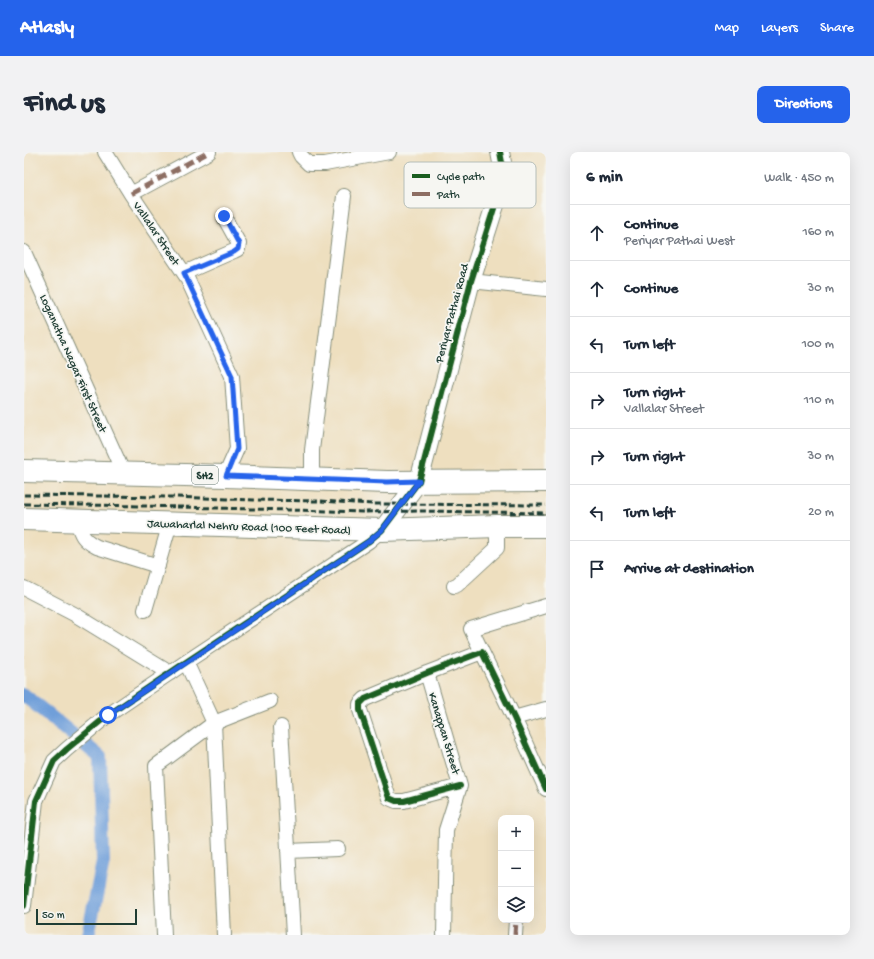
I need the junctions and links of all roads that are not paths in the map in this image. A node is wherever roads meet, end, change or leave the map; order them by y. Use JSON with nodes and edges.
{"nodes":[{"id":1,"x":104,"y":152,"type":"edge"},
{"id":2,"x":209,"y":152,"type":"edge"},
{"id":3,"x":299,"y":152,"type":"edge"},
{"id":4,"x":389,"y":152,"type":"edge"},
{"id":5,"x":500,"y":152,"type":"edge"},
{"id":6,"x":502,"y":162,"type":"edge"},
{"id":7,"x":131,"y":194,"type":"junction"},
{"id":8,"x":344,"y":196,"type":"dead end"},
{"id":9,"x":494,"y":208,"type":"edge"},
{"id":10,"x":224,"y":216,"type":"dead end"},
{"id":11,"x":24,"y":252,"type":"edge"},
{"id":12,"x":184,"y":273,"type":"junction"},
{"id":13,"x":471,"y":280,"type":"junction"},
{"id":14,"x":546,"y":289,"type":"edge"},
{"id":15,"x":24,"y":471,"type":"edge"},
{"id":16,"x":124,"y":474,"type":"junction"},
{"id":17,"x":226,"y":476,"type":"junction"},
{"id":18,"x":312,"y":479,"type":"junction"},
{"id":19,"x":419,"y":481,"type":"junction"},
{"id":20,"x":546,"y":482,"type":"edge"},
{"id":21,"x":24,"y":519,"type":"edge"},
{"id":22,"x":77,"y":521,"type":"junction"},
{"id":23,"x":170,"y":523,"type":"junction"},
{"id":24,"x":497,"y":526,"type":"junction"},
{"id":25,"x":546,"y":526,"type":"edge"},
{"id":26,"x":382,"y":530,"type":"junction"},
{"id":27,"x":158,"y":566,"type":"junction"},
{"id":28,"x":454,"y":586,"type":"dead end"},
{"id":29,"x":24,"y":588,"type":"edge"},
{"id":30,"x":546,"y":606,"type":"edge"},
{"id":31,"x":145,"y":610,"type":"dead end"},
{"id":32,"x":482,"y":652,"type":"junction"},
{"id":33,"x":186,"y":662,"type":"junction"},
{"id":34,"x":170,"y":673,"type":"junction"},
{"id":35,"x":427,"y":673,"type":"junction"},
{"id":36,"x":270,"y":701,"type":"dead end"},
{"id":37,"x":546,"y":709,"type":"edge"},
{"id":38,"x":514,"y":718,"type":"junction"},
{"id":39,"x":214,"y":724,"type":"junction"},
{"id":40,"x":281,"y":727,"type":"dead end"},
{"id":41,"x":460,"y":786,"type":"junction"},
{"id":42,"x":546,"y":789,"type":"edge"},
{"id":43,"x":28,"y":835,"type":"edge"},
{"id":44,"x":338,"y":849,"type":"dead end"},
{"id":45,"x":288,"y":852,"type":"junction"},
{"id":46,"x":24,"y":906,"type":"edge"},
{"id":47,"x":516,"y":923,"type":"edge"},
{"id":48,"x":164,"y":935,"type":"edge"},
{"id":49,"x":224,"y":935,"type":"edge"},
{"id":50,"x":293,"y":935,"type":"edge"},
{"id":51,"x":444,"y":935,"type":"edge"},
{"id":52,"x":515,"y":935,"type":"edge"}],
"edges":[{"from":1,"to":7,"type":"street","name":"Vallalar Street"},
{"from":2,"to":7,"type":"street"},
{"from":3,"to":4,"type":"street"},
{"from":5,"to":6,"type":"street","name":"Periyar Pathai Road"},
{"from":7,"to":12,"type":"street","name":"Vallalar Street"},
{"from":8,"to":18,"type":"street"},
{"from":9,"to":13,"type":"street","name":"Periyar Pathai Road"},
{"from":10,"to":12,"type":"street"},
{"from":11,"to":16,"type":"street","name":"Loganatha Nagar First Street"},
{"from":12,"to":17,"type":"street","name":"Vallalar Street"},
{"from":13,"to":14,"type":"street"},
{"from":13,"to":19,"type":"street","name":"Periyar Pathai Road"},
{"from":15,"to":16,"type":"main road","number":"SH2"},
{"from":16,"to":17,"type":"main road","number":"SH2"},
{"from":17,"to":18,"type":"main road","number":"SH2"},
{"from":18,"to":19,"type":"main road","number":"SH2"},
{"from":19,"to":20,"type":"main road","number":"SH2"},
{"from":19,"to":26,"type":"street"},
{"from":21,"to":22,"type":"main road","name":"Jawaharlal Nehru Road (100 Feet Road)"},
{"from":22,"to":23,"type":"main road","name":"Jawaharlal Nehru Road (100 Feet Road)"},
{"from":22,"to":27,"type":"street"},
{"from":23,"to":26,"type":"main road","name":"Jawaharlal Nehru Road (100 Feet Road)"},
{"from":23,"to":27,"type":"street"},
{"from":24,"to":25,"type":"main road","name":"Jawaharlal Nehru Road (100 Feet Road)"},
{"from":24,"to":26,"type":"main road","name":"Jawaharlal Nehru Road (100 Feet Road)"},
{"from":24,"to":28,"type":"street"},
{"from":26,"to":33,"type":"street"},
{"from":27,"to":31,"type":"street"},
{"from":29,"to":34,"type":"street"},
{"from":30,"to":32,"type":"street"},
{"from":32,"to":35,"type":"street"},
{"from":32,"to":38,"type":"street"},
{"from":33,"to":34,"type":"street"},
{"from":33,"to":39,"type":"street"},
{"from":34,"to":43,"type":"street"},
{"from":35,"to":41,"type":"street","name":"Kanappan Street"},
{"from":35,"to":41,"type":"street"},
{"from":36,"to":39,"type":"street"},
{"from":37,"to":38,"type":"street"},
{"from":38,"to":42,"type":"street"},
{"from":39,"to":48,"type":"street"},
{"from":39,"to":49,"type":"street"},
{"from":40,"to":45,"type":"street"},
{"from":41,"to":51,"type":"street","name":"Kanappan Street"},
{"from":43,"to":46,"type":"street"},
{"from":44,"to":45,"type":"street"},
{"from":45,"to":50,"type":"street"},
{"from":47,"to":52,"type":"street"}]}
